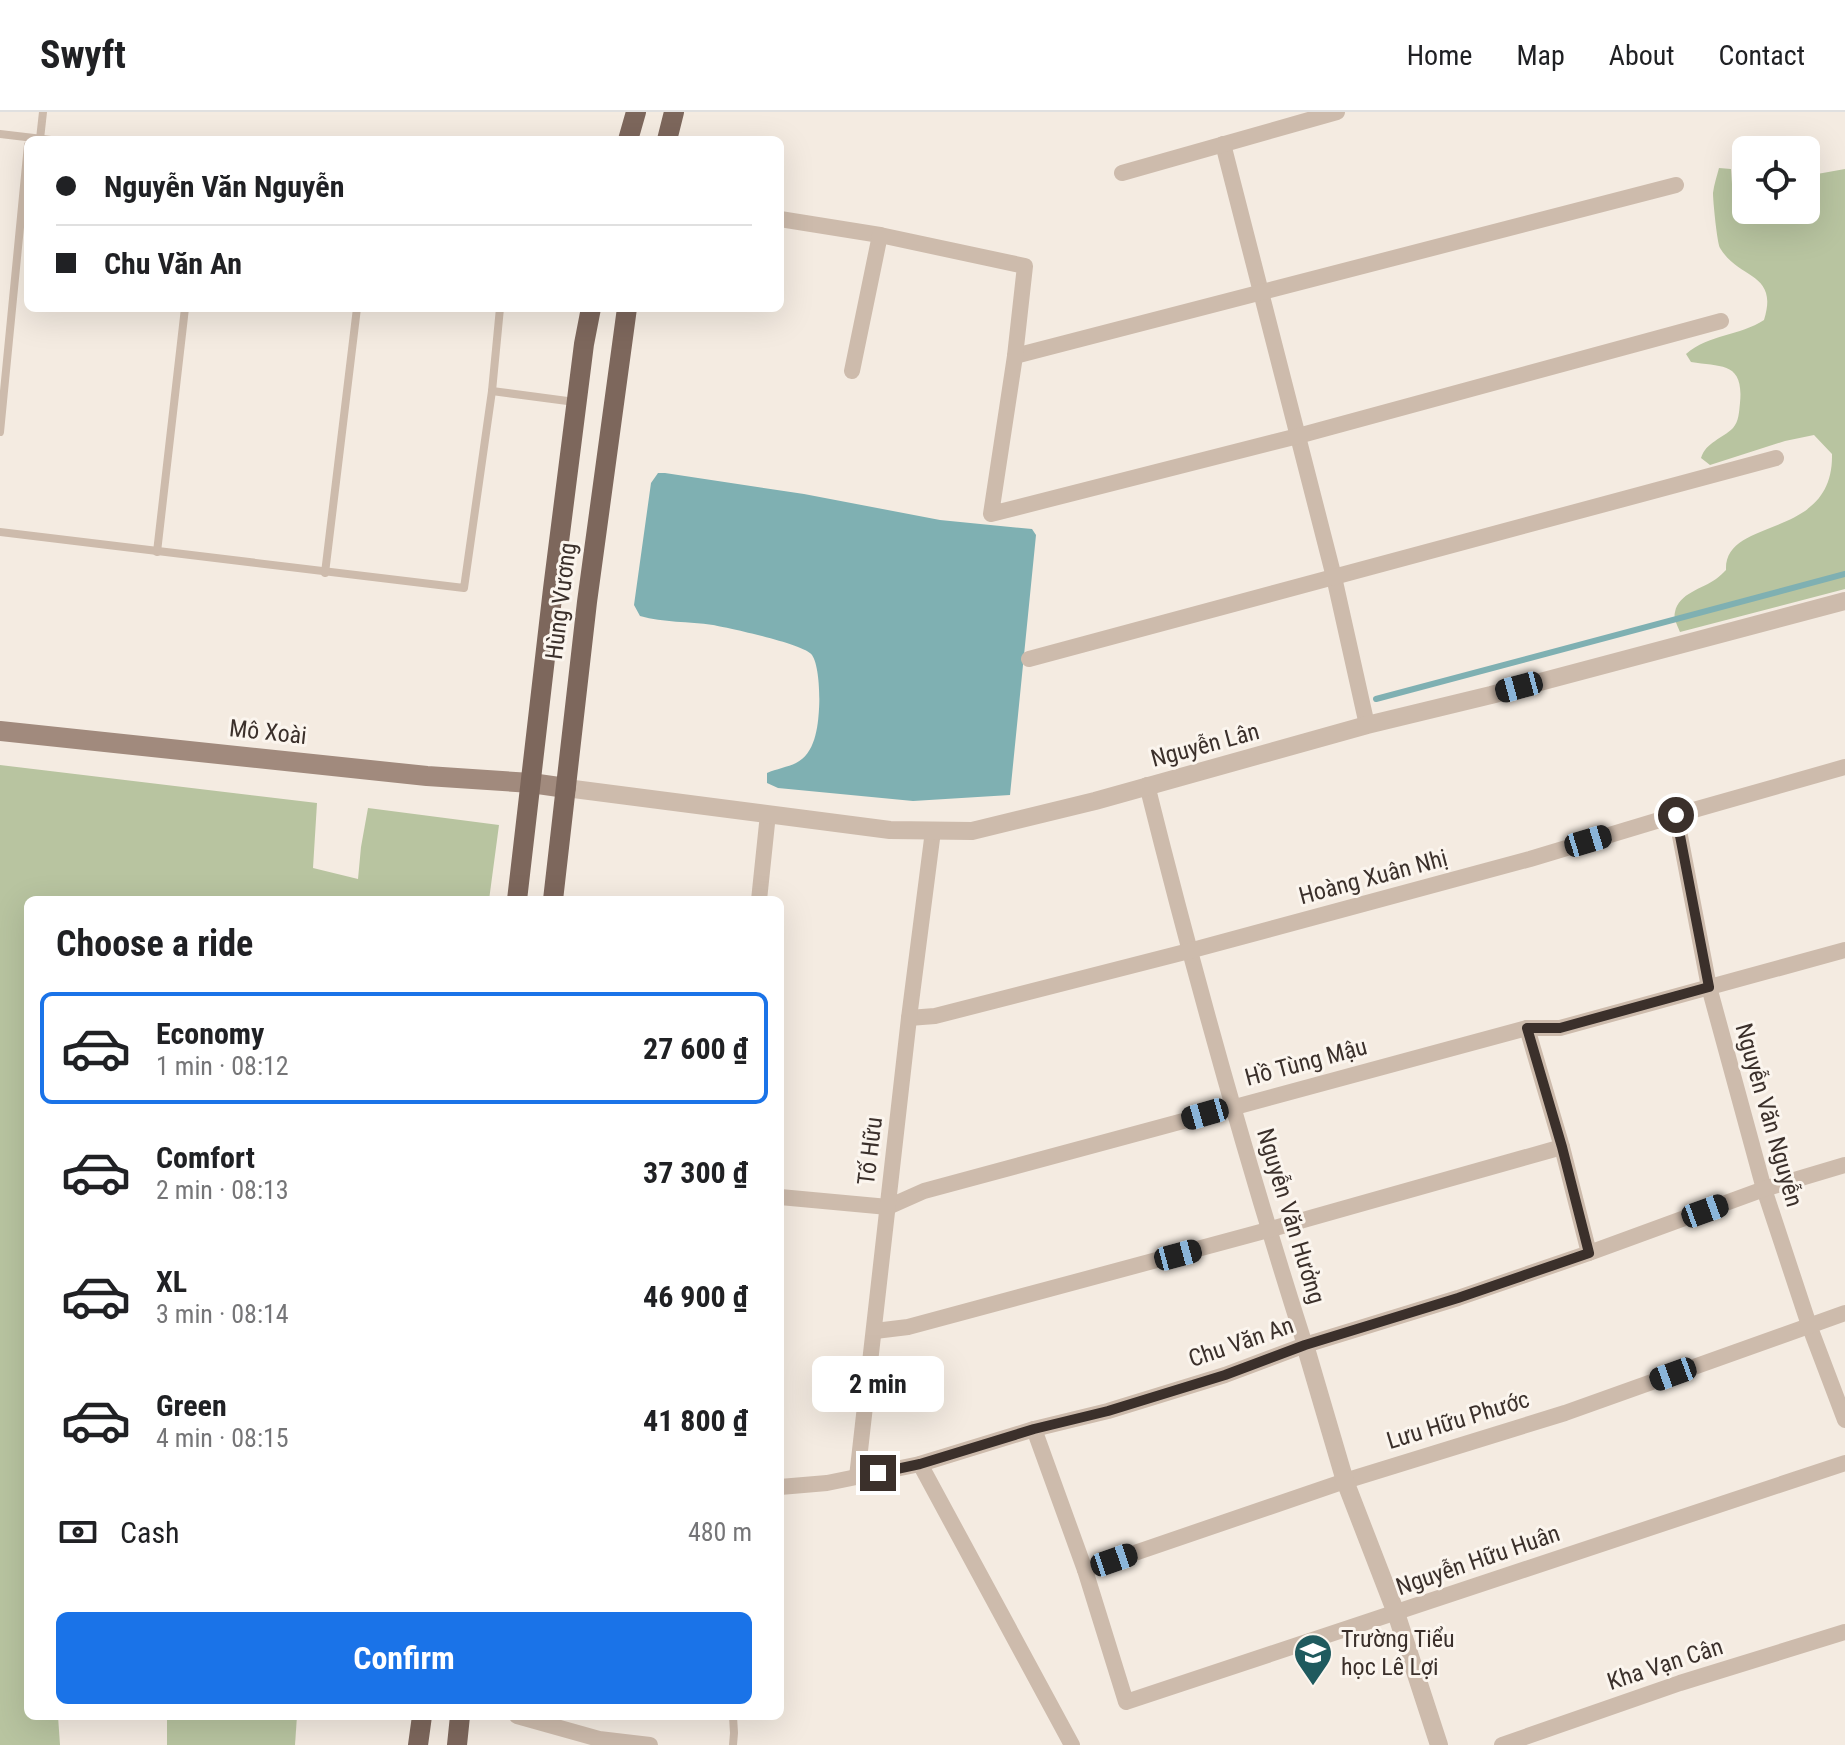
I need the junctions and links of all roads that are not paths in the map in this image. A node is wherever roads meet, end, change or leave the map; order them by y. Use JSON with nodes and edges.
{"nodes":[{"id":1,"x":43,"y":112,"type":"edge"},
{"id":2,"x":636,"y":112,"type":"edge"},
{"id":3,"x":674,"y":112,"type":"edge"},
{"id":4,"x":1337,"y":112,"type":"edge"},
{"id":5,"x":0,"y":134,"type":"edge"},
{"id":6,"x":40,"y":136,"type":"edge"},
{"id":7,"x":629,"y":136,"type":"edge"},
{"id":8,"x":668,"y":136,"type":"edge"},
{"id":9,"x":24,"y":140,"type":"edge"},
{"id":10,"x":1223,"y":144,"type":"junction"},
{"id":11,"x":1122,"y":173,"type":"dead end"},
{"id":12,"x":24,"y":183,"type":"edge"},
{"id":13,"x":1676,"y":185,"type":"dead end"},
{"id":14,"x":784,"y":220,"type":"edge"},
{"id":15,"x":880,"y":235,"type":"junction"},
{"id":16,"x":1261,"y":293,"type":"junction"},
{"id":17,"x":185,"y":312,"type":"edge"},
{"id":18,"x":357,"y":312,"type":"edge"},
{"id":19,"x":500,"y":312,"type":"edge"},
{"id":20,"x":590,"y":312,"type":"edge"},
{"id":21,"x":626,"y":312,"type":"edge"},
{"id":22,"x":1721,"y":321,"type":"dead end"},
{"id":23,"x":1015,"y":356,"type":"junction"},
{"id":24,"x":852,"y":371,"type":"dead end"},
{"id":25,"x":492,"y":391,"type":"junction"},
{"id":26,"x":577,"y":402,"type":"junction"},
{"id":27,"x":0,"y":432,"type":"edge"},
{"id":28,"x":1298,"y":436,"type":"junction"},
{"id":29,"x":1776,"y":458,"type":"dead end"},
{"id":30,"x":0,"y":532,"type":"edge"},
{"id":31,"x":157,"y":552,"type":"junction"},
{"id":32,"x":325,"y":573,"type":"junction"},
{"id":33,"x":1334,"y":577,"type":"junction"},
{"id":34,"x":1845,"y":601,"type":"edge"},
{"id":35,"x":1029,"y":659,"type":"dead end"},
{"id":36,"x":1367,"y":725,"type":"junction"},
{"id":37,"x":0,"y":731,"type":"edge"},
{"id":38,"x":1845,"y":767,"type":"edge"},
{"id":39,"x":531,"y":783,"type":"junction"},
{"id":40,"x":1147,"y":785,"type":"junction"},
{"id":41,"x":566,"y":788,"type":"junction"},
{"id":42,"x":768,"y":814,"type":"junction"},
{"id":43,"x":1676,"y":815,"type":"junction"},
{"id":44,"x":933,"y":831,"type":"junction"},
{"id":45,"x":517,"y":896,"type":"edge"},
{"id":46,"x":553,"y":896,"type":"edge"},
{"id":47,"x":759,"y":896,"type":"edge"},
{"id":48,"x":1845,"y":950,"type":"edge"},
{"id":49,"x":1189,"y":951,"type":"junction"},
{"id":50,"x":1709,"y":987,"type":"junction"},
{"id":51,"x":909,"y":1018,"type":"junction"},
{"id":52,"x":1527,"y":1028,"type":"junction"},
{"id":53,"x":1233,"y":1106,"type":"junction"},
{"id":54,"x":1562,"y":1147,"type":"junction"},
{"id":55,"x":1845,"y":1165,"type":"edge"},
{"id":56,"x":1764,"y":1189,"type":"junction"},
{"id":57,"x":784,"y":1197,"type":"edge"},
{"id":58,"x":888,"y":1207,"type":"junction"},
{"id":59,"x":1268,"y":1230,"type":"junction"},
{"id":60,"x":1589,"y":1253,"type":"junction"},
{"id":61,"x":1845,"y":1313,"type":"edge"},
{"id":62,"x":1809,"y":1325,"type":"junction"},
{"id":63,"x":875,"y":1331,"type":"junction"},
{"id":64,"x":1305,"y":1345,"type":"junction"},
{"id":65,"x":1845,"y":1420,"type":"edge"},
{"id":66,"x":1034,"y":1429,"type":"junction"},
{"id":67,"x":1845,"y":1463,"type":"edge"},
{"id":68,"x":920,"y":1464,"type":"junction"},
{"id":69,"x":857,"y":1477,"type":"junction"},
{"id":70,"x":1345,"y":1481,"type":"junction"},
{"id":71,"x":784,"y":1487,"type":"edge"},
{"id":72,"x":1085,"y":1570,"type":"junction"},
{"id":73,"x":1396,"y":1613,"type":"junction"},
{"id":74,"x":1845,"y":1632,"type":"edge"},
{"id":75,"x":421,"y":1720,"type":"edge"},
{"id":76,"x":460,"y":1720,"type":"edge"},
{"id":77,"x":531,"y":1720,"type":"edge"},
{"id":78,"x":733,"y":1720,"type":"edge"},
{"id":79,"x":418,"y":1745,"type":"edge"},
{"id":80,"x":457,"y":1745,"type":"edge"},
{"id":81,"x":650,"y":1745,"type":"edge"},
{"id":82,"x":733,"y":1745,"type":"edge"},
{"id":83,"x":1072,"y":1745,"type":"edge"},
{"id":84,"x":1439,"y":1745,"type":"edge"},
{"id":85,"x":1502,"y":1745,"type":"edge"}],
"edges":[{"from":1,"to":6,"type":"lane"},
{"from":2,"to":7,"type":"main road"},
{"from":3,"to":8,"type":"main road"},
{"from":4,"to":10,"type":"street"},
{"from":5,"to":9,"type":"lane"},
{"from":10,"to":11,"type":"street"},
{"from":10,"to":16,"type":"street"},
{"from":12,"to":27,"type":"lane"},
{"from":13,"to":16,"type":"street"},
{"from":14,"to":15,"type":"street"},
{"from":15,"to":23,"type":"street"},
{"from":15,"to":24,"type":"street"},
{"from":16,"to":23,"type":"street"},
{"from":16,"to":28,"type":"street"},
{"from":17,"to":31,"type":"lane"},
{"from":18,"to":32,"type":"lane"},
{"from":19,"to":25,"type":"lane"},
{"from":20,"to":26,"type":"main road","name":"Hùng Vương"},
{"from":21,"to":41,"type":"main road","name":"Hùng Vương"},
{"from":22,"to":28,"type":"street"},
{"from":23,"to":28,"type":"street"},
{"from":25,"to":26,"type":"lane"},
{"from":25,"to":32,"type":"lane"},
{"from":26,"to":39,"type":"main road","name":"Hùng Vương"},
{"from":28,"to":33,"type":"street"},
{"from":29,"to":33,"type":"street"},
{"from":30,"to":31,"type":"lane"},
{"from":31,"to":32,"type":"lane"},
{"from":33,"to":35,"type":"street"},
{"from":33,"to":36,"type":"street"},
{"from":34,"to":36,"type":"street","name":"Nguyễn Lân"},
{"from":36,"to":40,"type":"street","name":"Nguyễn Lân"},
{"from":37,"to":39,"type":"main road","name":"Mô Xoài"},
{"from":38,"to":43,"type":"street","name":"Hoàng Xuân Nhị"},
{"from":39,"to":41,"type":"main road","name":"Mô Xoài"},
{"from":39,"to":45,"type":"main road","name":"Hùng Vương"},
{"from":40,"to":44,"type":"street","name":"Nguyễn Lân"},
{"from":40,"to":49,"type":"street","name":"Nguyễn Văn Hưởng"},
{"from":41,"to":42,"type":"street","name":"Nguyễn Lân"},
{"from":41,"to":46,"type":"main road","name":"Hùng Vương"},
{"from":42,"to":44,"type":"street","name":"Nguyễn Lân"},
{"from":42,"to":47,"type":"street"},
{"from":43,"to":49,"type":"street","name":"Hoàng Xuân Nhị"},
{"from":43,"to":50,"type":"street","name":"Nguyễn Văn Nguyễn"},
{"from":44,"to":51,"type":"street","name":"Tố Hữu"},
{"from":48,"to":50,"type":"street","name":"Hồ Tùng Mậu"},
{"from":49,"to":51,"type":"street","name":"Hoàng Xuân Nhị"},
{"from":49,"to":53,"type":"street","name":"Nguyễn Văn Hưởng"},
{"from":50,"to":52,"type":"street","name":"Hồ Tùng Mậu"},
{"from":50,"to":56,"type":"street","name":"Nguyễn Văn Nguyễn"},
{"from":51,"to":58,"type":"street","name":"Tố Hữu"},
{"from":52,"to":53,"type":"street","name":"Hồ Tùng Mậu"},
{"from":52,"to":54,"type":"street"},
{"from":53,"to":58,"type":"street","name":"Hồ Tùng Mậu"},
{"from":53,"to":59,"type":"street","name":"Nguyễn Văn Hưởng"},
{"from":54,"to":59,"type":"street"},
{"from":54,"to":60,"type":"street"},
{"from":55,"to":56,"type":"street","name":"Chu Văn An"},
{"from":56,"to":60,"type":"street","name":"Chu Văn An"},
{"from":56,"to":62,"type":"street","name":"Nguyễn Văn Nguyễn"},
{"from":57,"to":58,"type":"street","name":"Hồ Tùng Mậu"},
{"from":58,"to":63,"type":"street","name":"Tố Hữu"},
{"from":59,"to":63,"type":"street"},
{"from":59,"to":64,"type":"street","name":"Nguyễn Văn Hưởng"},
{"from":60,"to":64,"type":"street","name":"Chu Văn An"},
{"from":61,"to":62,"type":"street","name":"Lưu Hữu Phước"},
{"from":62,"to":65,"type":"street","name":"Nguyễn Văn Nguyễn"},
{"from":62,"to":70,"type":"street","name":"Lưu Hữu Phước"},
{"from":63,"to":69,"type":"street","name":"Tố Hữu"},
{"from":64,"to":66,"type":"street","name":"Chu Văn An"},
{"from":64,"to":70,"type":"street","name":"Nguyễn Văn Hưởng"},
{"from":66,"to":68,"type":"street","name":"Chu Văn An"},
{"from":66,"to":72,"type":"street"},
{"from":67,"to":73,"type":"street","name":"Nguyễn Hữu Huân"},
{"from":68,"to":69,"type":"street","name":"Chu Văn An"},
{"from":68,"to":83,"type":"street"},
{"from":69,"to":71,"type":"street","name":"Chu Văn An"},
{"from":70,"to":72,"type":"street","name":"Lưu Hữu Phước"},
{"from":70,"to":73,"type":"street","name":"Nguyễn Văn Hưởng"},
{"from":72,"to":73,"type":"street","name":"Nguyễn Hữu Huân"},
{"from":73,"to":84,"type":"street","name":"Nguyễn Văn Hưởng"},
{"from":74,"to":85,"type":"street","name":"Kha Vạn Cân"},
{"from":75,"to":79,"type":"main road"},
{"from":76,"to":80,"type":"main road"},
{"from":77,"to":81,"type":"street"},
{"from":78,"to":82,"type":"lane"}]}
